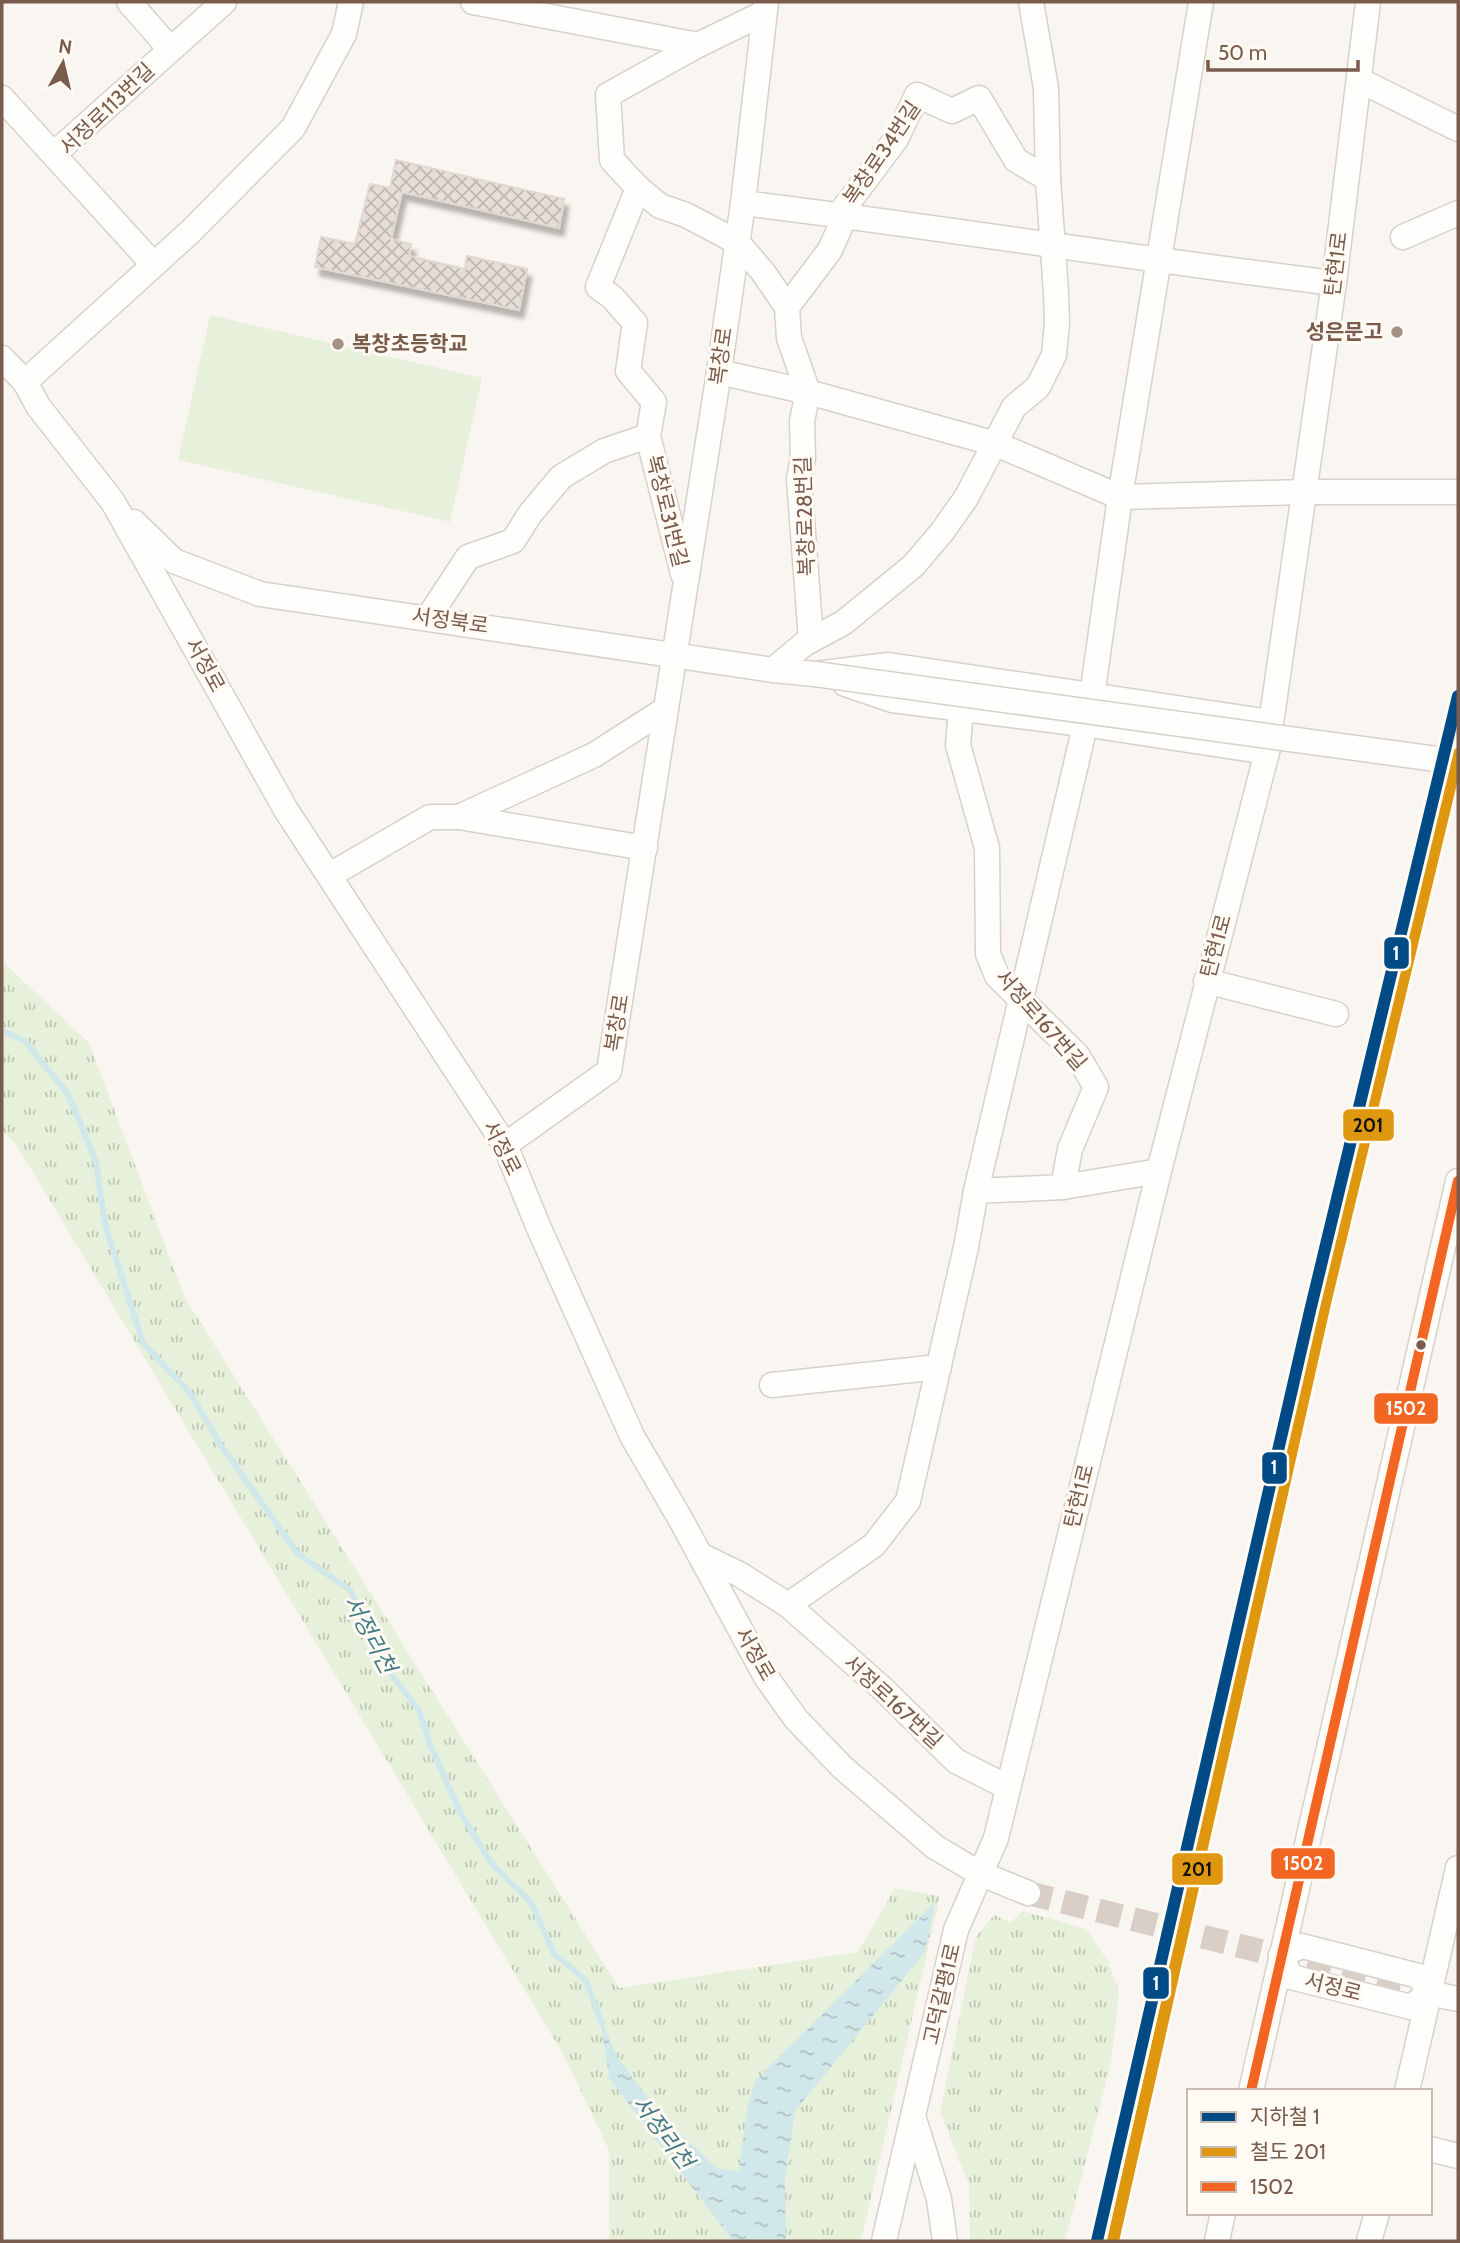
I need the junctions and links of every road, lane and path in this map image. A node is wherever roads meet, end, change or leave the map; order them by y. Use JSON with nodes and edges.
{"nodes":[{"id":1,"x":129,"y":2,"type":"edge"},
{"id":2,"x":224,"y":2,"type":"edge"},
{"id":3,"x":351,"y":2,"type":"edge"},
{"id":4,"x":473,"y":2,"type":"edge"},
{"id":5,"x":1031,"y":2,"type":"edge"},
{"id":6,"x":1200,"y":2,"type":"edge"},
{"id":7,"x":1368,"y":2,"type":"edge"},
{"id":8,"x":765,"y":7,"type":"edge"},
{"id":9,"x":698,"y":45,"type":"junction"},
{"id":10,"x":170,"y":50,"type":"junction"},
{"id":11,"x":1359,"y":80,"type":"junction"},
{"id":12,"x":2,"y":98,"type":"edge"},
{"id":13,"x":1458,"y":129,"type":"edge"},
{"id":14,"x":54,"y":154,"type":"junction"},
{"id":15,"x":1048,"y":179,"type":"junction"},
{"id":16,"x":638,"y":188,"type":"junction"},
{"id":17,"x":743,"y":203,"type":"junction"},
{"id":18,"x":1458,"y":213,"type":"edge"},
{"id":19,"x":842,"y":215,"type":"junction"},
{"id":20,"x":1403,"y":237,"type":"dead end"},
{"id":21,"x":737,"y":242,"type":"junction"},
{"id":22,"x":1053,"y":245,"type":"junction"},
{"id":23,"x":1159,"y":262,"type":"junction"},
{"id":24,"x":154,"y":265,"type":"junction"},
{"id":25,"x":1334,"y":284,"type":"junction"},
{"id":26,"x":788,"y":307,"type":"junction"},
{"id":27,"x":2,"y":358,"type":"edge"},
{"id":28,"x":719,"y":372,"type":"junction"},
{"id":29,"x":24,"y":382,"type":"junction"},
{"id":30,"x":808,"y":393,"type":"junction"},
{"id":31,"x":648,"y":436,"type":"junction"},
{"id":32,"x":996,"y":444,"type":"junction"},
{"id":33,"x":1304,"y":492,"type":"junction"},
{"id":34,"x":1458,"y":492,"type":"edge"},
{"id":35,"x":1120,"y":497,"type":"junction"},
{"id":36,"x":113,"y":502,"type":"junction"},
{"id":37,"x":686,"y":586,"type":"junction"},
{"id":38,"x":428,"y":618,"type":"junction"},
{"id":39,"x":811,"y":640,"type":"junction"},
{"id":40,"x":673,"y":655,"type":"junction"},
{"id":41,"x":774,"y":670,"type":"junction"},
{"id":42,"x":815,"y":674,"type":"junction"},
{"id":43,"x":1092,"y":696,"type":"junction"},
{"id":44,"x":666,"y":709,"type":"junction"},
{"id":45,"x":961,"y":709,"type":"junction"},
{"id":46,"x":1270,"y":722,"type":"junction"},
{"id":47,"x":1086,"y":725,"type":"junction"},
{"id":48,"x":1267,"y":752,"type":"junction"},
{"id":49,"x":1458,"y":762,"type":"edge"},
{"id":50,"x":459,"y":817,"type":"junction"},
{"id":51,"x":645,"y":848,"type":"junction"},
{"id":52,"x":330,"y":875,"type":"junction"},
{"id":53,"x":1206,"y":981,"type":"junction"},
{"id":54,"x":1021,"y":999,"type":"junction"},
{"id":55,"x":1336,"y":1014,"type":"dead end"},
{"id":56,"x":505,"y":1145,"type":"junction"},
{"id":57,"x":1159,"y":1171,"type":"junction"},
{"id":58,"x":1458,"y":1181,"type":"edge"},
{"id":59,"x":1063,"y":1188,"type":"junction"},
{"id":60,"x":975,"y":1191,"type":"junction"},
{"id":61,"x":939,"y":1367,"type":"junction"},
{"id":62,"x":772,"y":1385,"type":"dead end"},
{"id":63,"x":700,"y":1555,"type":"junction"},
{"id":64,"x":788,"y":1605,"type":"junction"},
{"id":65,"x":1007,"y":1787,"type":"junction"},
{"id":66,"x":1458,"y":1868,"type":"edge"},
{"id":67,"x":979,"y":1873,"type":"junction"},
{"id":68,"x":1028,"y":1893,"type":"tunnel mouth"},
{"id":69,"x":1281,"y":1955,"type":"junction"},
{"id":70,"x":1429,"y":1993,"type":"junction"},
{"id":71,"x":1458,"y":1999,"type":"edge"},
{"id":72,"x":1251,"y":2089,"type":"edge"},
{"id":73,"x":1407,"y":2089,"type":"edge"},
{"id":74,"x":914,"y":2118,"type":"junction"},
{"id":75,"x":1432,"y":2150,"type":"edge"},
{"id":76,"x":1458,"y":2156,"type":"edge"},
{"id":77,"x":1223,"y":2215,"type":"edge"},
{"id":78,"x":1376,"y":2215,"type":"edge"},
{"id":79,"x":884,"y":2241,"type":"edge"},
{"id":80,"x":945,"y":2241,"type":"edge"},
{"id":81,"x":1217,"y":2241,"type":"edge"},
{"id":82,"x":1369,"y":2241,"type":"edge"}],
"edges":[{"from":1,"to":10,"type":"street"},
{"from":2,"to":10,"type":"street","name":"서정로113번길"},
{"from":3,"to":24,"type":"street"},
{"from":4,"to":9,"type":"street"},
{"from":5,"to":15,"type":"street"},
{"from":6,"to":23,"type":"street"},
{"from":7,"to":11,"type":"street","name":"탄현1로"},
{"from":8,"to":9,"type":"street"},
{"from":8,"to":17,"type":"street","name":"복창로"},
{"from":9,"to":16,"type":"street"},
{"from":10,"to":14,"type":"street","name":"서정로113번길"},
{"from":11,"to":13,"type":"street"},
{"from":11,"to":25,"type":"street","name":"탄현1로"},
{"from":12,"to":14,"type":"street"},
{"from":14,"to":24,"type":"street","name":"서정로113번길"},
{"from":15,"to":19,"type":"street","name":"복창로34번길"},
{"from":15,"to":22,"type":"street"},
{"from":16,"to":21,"type":"street"},
{"from":16,"to":31,"type":"street","name":"복창로31번길"},
{"from":17,"to":19,"type":"street","name":"복창로34번길"},
{"from":17,"to":21,"type":"street","name":"복창로"},
{"from":18,"to":20,"type":"street"},
{"from":19,"to":22,"type":"street","name":"복창로34번길"},
{"from":19,"to":26,"type":"street"},
{"from":21,"to":26,"type":"street"},
{"from":21,"to":28,"type":"street","name":"복창로"},
{"from":22,"to":23,"type":"street","name":"복창로34번길"},
{"from":22,"to":32,"type":"street"},
{"from":23,"to":25,"type":"street","name":"복창로34번길"},
{"from":23,"to":35,"type":"street"},
{"from":24,"to":29,"type":"street"},
{"from":25,"to":33,"type":"street","name":"탄현1로"},
{"from":26,"to":30,"type":"street","name":"복창로28번길"},
{"from":27,"to":29,"type":"street","name":"서정로"},
{"from":28,"to":30,"type":"street"},
{"from":28,"to":37,"type":"street","name":"복창로"},
{"from":29,"to":36,"type":"street","name":"서정로"},
{"from":30,"to":32,"type":"street"},
{"from":30,"to":39,"type":"street","name":"복창로28번길"},
{"from":31,"to":37,"type":"street","name":"복창로31번길"},
{"from":31,"to":38,"type":"street","name":"복창로31번길"},
{"from":32,"to":35,"type":"street"},
{"from":32,"to":39,"type":"street"},
{"from":33,"to":34,"type":"street"},
{"from":33,"to":35,"type":"street"},
{"from":33,"to":46,"type":"street","name":"탄현1로"},
{"from":35,"to":43,"type":"street"},
{"from":36,"to":38,"type":"street","name":"서정북로"},
{"from":36,"to":52,"type":"street","name":"서정로"},
{"from":37,"to":40,"type":"street","name":"복창로"},
{"from":38,"to":40,"type":"street","name":"서정북로"},
{"from":39,"to":41,"type":"street"},
{"from":40,"to":41,"type":"street","name":"서정북로"},
{"from":40,"to":44,"type":"street","name":"복창로"},
{"from":41,"to":42,"type":"street","name":"서정북로"},
{"from":42,"to":43,"type":"street"},
{"from":42,"to":45,"type":"street"},
{"from":42,"to":49,"type":"street","bridge":true},
{"from":43,"to":46,"type":"street"},
{"from":43,"to":47,"type":"street"},
{"from":44,"to":50,"type":"street"},
{"from":44,"to":51,"type":"street","name":"복창로"},
{"from":45,"to":47,"type":"street"},
{"from":45,"to":54,"type":"street","name":"서정로167번길"},
{"from":46,"to":48,"type":"street","name":"탄현1로"},
{"from":47,"to":48,"type":"street"},
{"from":47,"to":54,"type":"street"},
{"from":48,"to":53,"type":"street","name":"탄현1로"},
{"from":50,"to":51,"type":"street"},
{"from":50,"to":52,"type":"street"},
{"from":51,"to":56,"type":"street","name":"복창로"},
{"from":52,"to":56,"type":"street","name":"서정로"},
{"from":53,"to":55,"type":"street"},
{"from":53,"to":57,"type":"street","name":"탄현1로"},
{"from":54,"to":59,"type":"street","name":"서정로167번길"},
{"from":54,"to":60,"type":"street"},
{"from":56,"to":63,"type":"street","name":"서정로"},
{"from":57,"to":59,"type":"street"},
{"from":57,"to":65,"type":"street","name":"탄현1로"},
{"from":58,"to":69,"type":"street"},
{"from":59,"to":60,"type":"street"},
{"from":60,"to":61,"type":"street"},
{"from":61,"to":62,"type":"street"},
{"from":61,"to":64,"type":"street"},
{"from":63,"to":64,"type":"street","name":"서정로167번길"},
{"from":63,"to":67,"type":"street","name":"서정로"},
{"from":64,"to":65,"type":"street","name":"서정로167번길"},
{"from":65,"to":67,"type":"street","name":"탄현1로"},
{"from":66,"to":70,"type":"street"},
{"from":67,"to":68,"type":"street","name":"서정로"},
{"from":67,"to":74,"type":"street","name":"고덕갈평1로"},
{"from":69,"to":70,"type":"street","name":"서정로"},
{"from":69,"to":72,"type":"street"},
{"from":70,"to":71,"type":"street","name":"서정로"},
{"from":70,"to":73,"type":"street"},
{"from":74,"to":79,"type":"street","name":"고덕갈평1로"},
{"from":74,"to":80,"type":"street"},
{"from":75,"to":76,"type":"street"},
{"from":77,"to":81,"type":"street"},
{"from":78,"to":82,"type":"street"}]}
